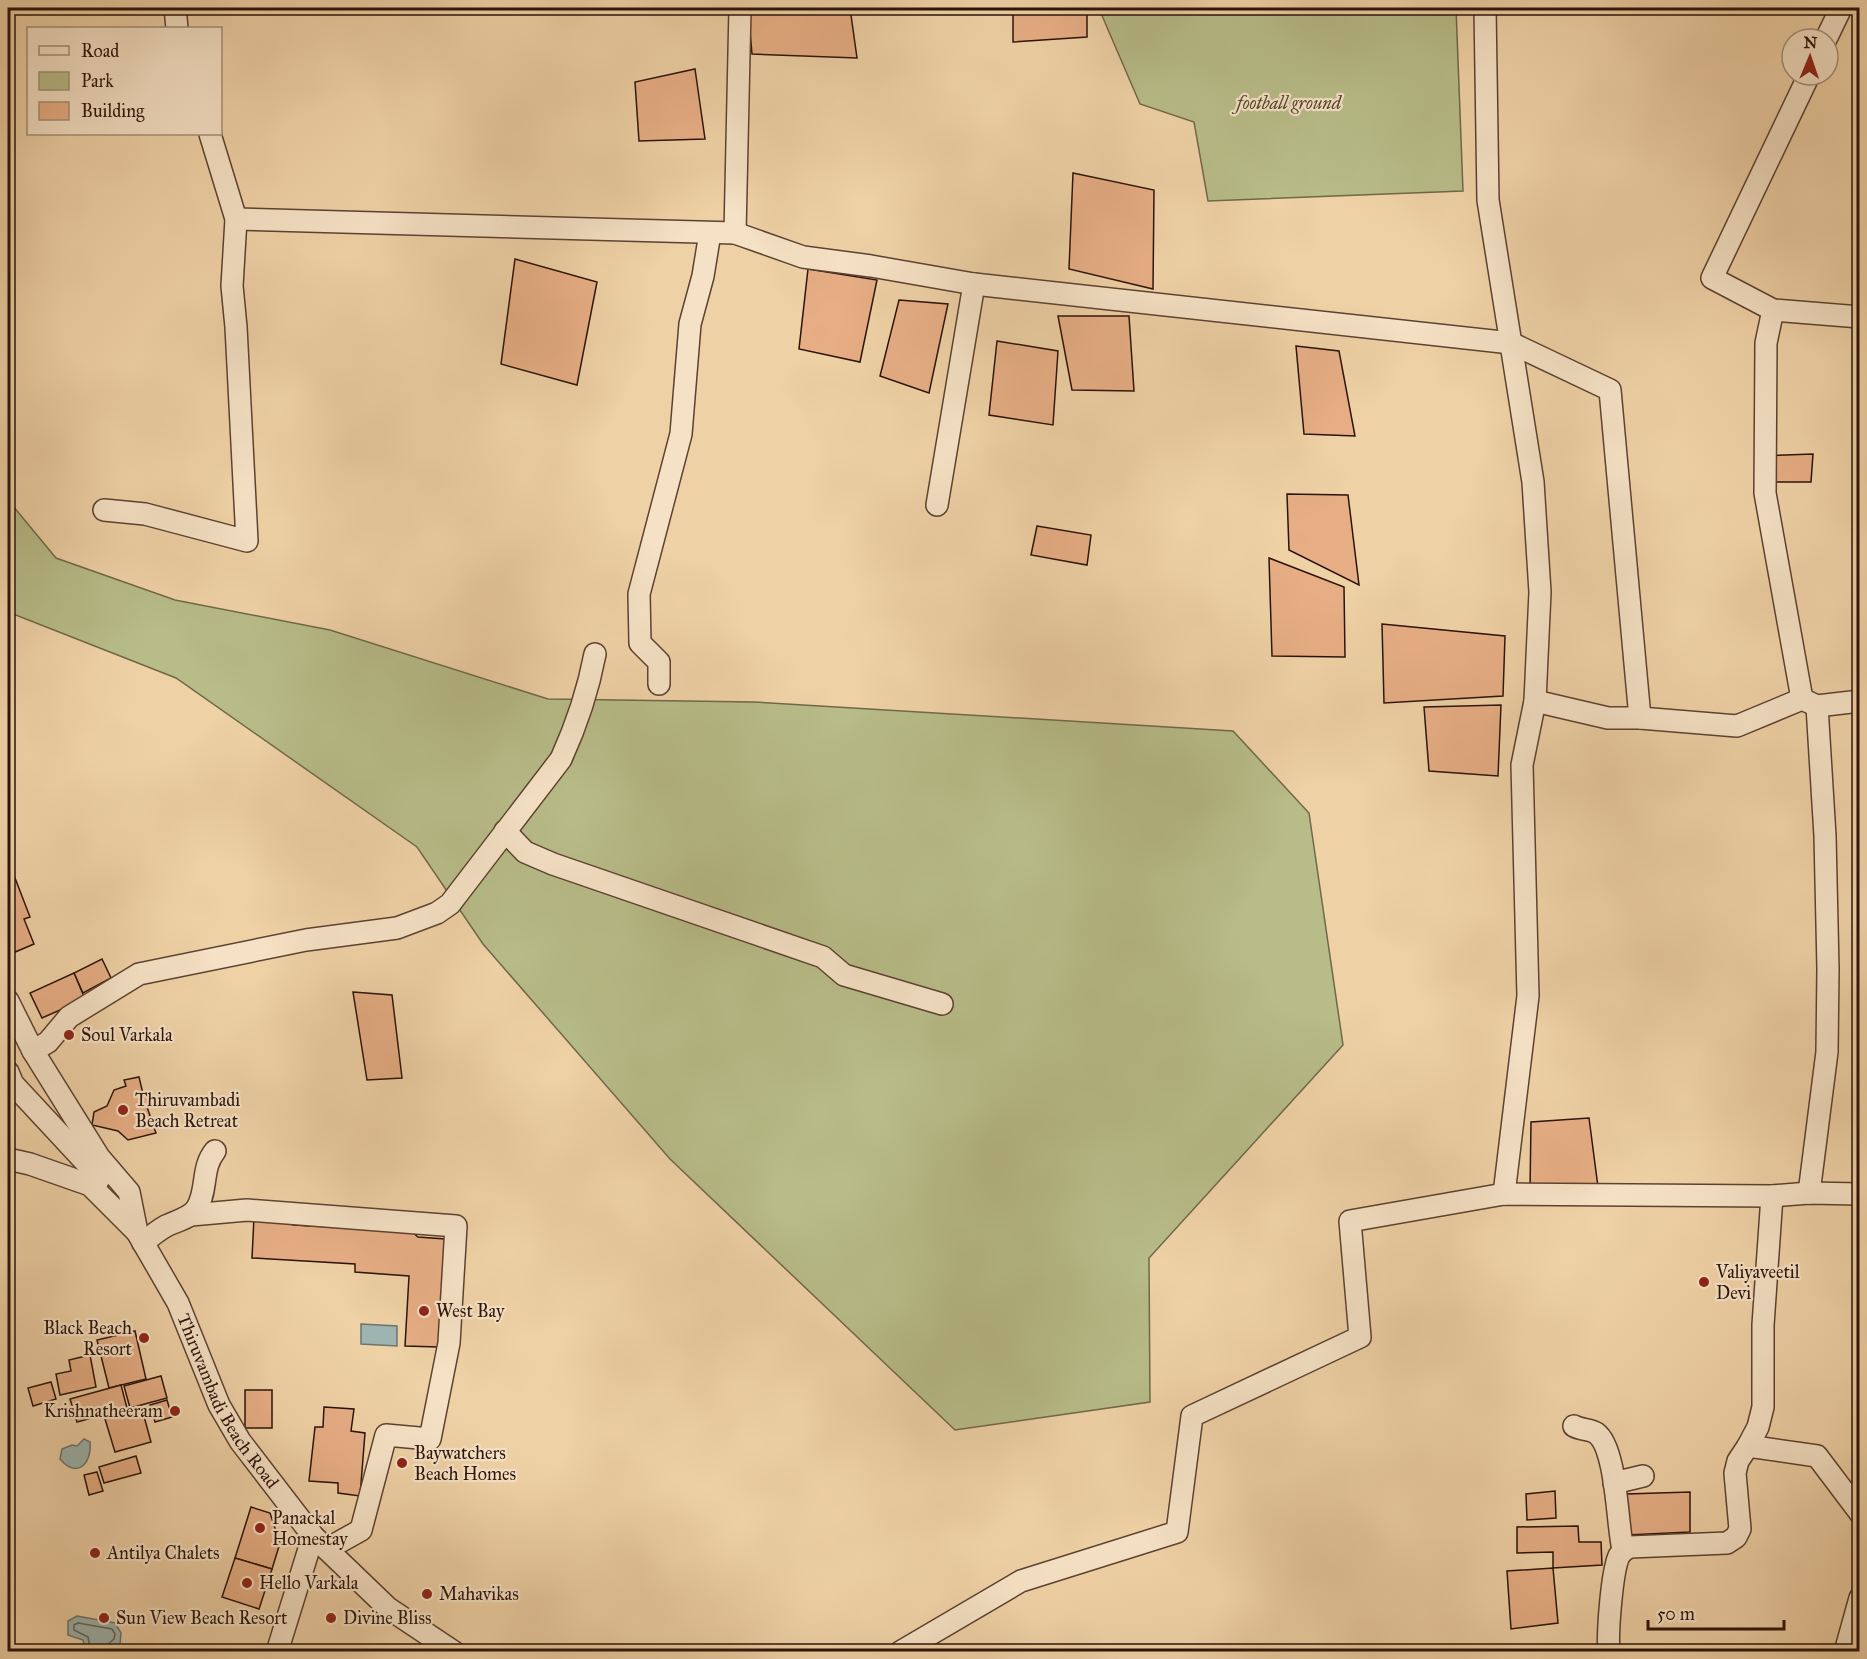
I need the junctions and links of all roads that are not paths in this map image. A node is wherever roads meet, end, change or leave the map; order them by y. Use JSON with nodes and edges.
{"nodes":[{"id":1,"x":175,"y":8,"type":"edge"},
{"id":2,"x":740,"y":8,"type":"edge"},
{"id":3,"x":1485,"y":8,"type":"edge"},
{"id":4,"x":1841,"y":8,"type":"edge"},
{"id":5,"x":177,"y":27,"type":"edge"},
{"id":6,"x":1832,"y":27,"type":"edge"},
{"id":7,"x":1803,"y":87,"type":"edge"},
{"id":8,"x":210,"y":135,"type":"edge"},
{"id":9,"x":236,"y":219,"type":"junction"},
{"id":10,"x":710,"y":233,"type":"junction"},
{"id":11,"x":735,"y":233,"type":"junction"},
{"id":12,"x":974,"y":284,"type":"junction"},
{"id":13,"x":1773,"y":310,"type":"junction"},
{"id":14,"x":1860,"y":317,"type":"edge"},
{"id":15,"x":1510,"y":343,"type":"junction"},
{"id":16,"x":937,"y":505,"type":"dead end"},
{"id":17,"x":104,"y":510,"type":"dead end"},
{"id":18,"x":595,"y":654,"type":"dead end"},
{"id":19,"x":659,"y":684,"type":"dead end"},
{"id":20,"x":1860,"y":700,"type":"edge"},
{"id":21,"x":1535,"y":701,"type":"junction"},
{"id":22,"x":1810,"y":702,"type":"junction"},
{"id":23,"x":1640,"y":718,"type":"junction"},
{"id":24,"x":505,"y":831,"type":"junction"},
{"id":25,"x":8,"y":1001,"type":"edge"},
{"id":26,"x":942,"y":1004,"type":"dead end"},
{"id":27,"x":33,"y":1051,"type":"junction"},
{"id":28,"x":8,"y":1072,"type":"edge"},
{"id":29,"x":215,"y":1151,"type":"dead end"},
{"id":30,"x":8,"y":1159,"type":"edge"},
{"id":31,"x":1809,"y":1193,"type":"junction"},
{"id":32,"x":1504,"y":1194,"type":"junction"},
{"id":33,"x":1860,"y":1194,"type":"edge"},
{"id":34,"x":1772,"y":1196,"type":"junction"},
{"id":35,"x":191,"y":1215,"type":"junction"},
{"id":36,"x":140,"y":1237,"type":"junction"},
{"id":37,"x":1574,"y":1426,"type":"dead end"},
{"id":38,"x":1749,"y":1446,"type":"junction"},
{"id":39,"x":1643,"y":1476,"type":"dead end"},
{"id":40,"x":1614,"y":1483,"type":"junction"},
{"id":41,"x":1860,"y":1513,"type":"edge"},
{"id":42,"x":320,"y":1543,"type":"junction"},
{"id":43,"x":1623,"y":1550,"type":"junction"},
{"id":44,"x":1860,"y":1598,"type":"edge"},
{"id":45,"x":277,"y":1652,"type":"edge"},
{"id":46,"x":454,"y":1652,"type":"edge"},
{"id":47,"x":900,"y":1652,"type":"edge"},
{"id":48,"x":1609,"y":1652,"type":"edge"},
{"id":49,"x":1845,"y":1652,"type":"edge"}],
"edges":[{"from":1,"to":5,"type":"street"},
{"from":2,"to":11,"type":"street"},
{"from":3,"to":15,"type":"street"},
{"from":4,"to":6,"type":"street"},
{"from":7,"to":13,"type":"street"},
{"from":8,"to":9,"type":"street"},
{"from":9,"to":10,"type":"street"},
{"from":9,"to":17,"type":"street"},
{"from":10,"to":11,"type":"street"},
{"from":10,"to":19,"type":"street"},
{"from":11,"to":12,"type":"street"},
{"from":12,"to":15,"type":"street"},
{"from":12,"to":16,"type":"street"},
{"from":13,"to":14,"type":"street"},
{"from":13,"to":22,"type":"street"},
{"from":15,"to":21,"type":"street"},
{"from":15,"to":23,"type":"street"},
{"from":18,"to":24,"type":"street"},
{"from":20,"to":22,"type":"street"},
{"from":21,"to":23,"type":"street"},
{"from":21,"to":32,"type":"street"},
{"from":22,"to":23,"type":"street"},
{"from":22,"to":31,"type":"street"},
{"from":24,"to":26,"type":"street"},
{"from":24,"to":27,"type":"street"},
{"from":25,"to":27,"type":"street"},
{"from":27,"to":36,"type":"street"},
{"from":28,"to":36,"type":"street"},
{"from":29,"to":35,"type":"street"},
{"from":30,"to":36,"type":"street","name":"Thiruvambadi Beach Road"},
{"from":31,"to":33,"type":"street"},
{"from":31,"to":34,"type":"street"},
{"from":32,"to":34,"type":"street"},
{"from":32,"to":47,"type":"street"},
{"from":34,"to":38,"type":"street"},
{"from":35,"to":36,"type":"street"},
{"from":35,"to":42,"type":"street"},
{"from":36,"to":42,"type":"street","name":"Thiruvambadi Beach Road"},
{"from":37,"to":40,"type":"street"},
{"from":38,"to":41,"type":"street"},
{"from":38,"to":43,"type":"street"},
{"from":39,"to":40,"type":"street"},
{"from":40,"to":43,"type":"street"},
{"from":42,"to":45,"type":"street"},
{"from":42,"to":46,"type":"street","name":"Thiruvambadi Beach Road"},
{"from":43,"to":48,"type":"street"},
{"from":44,"to":49,"type":"street"}]}
